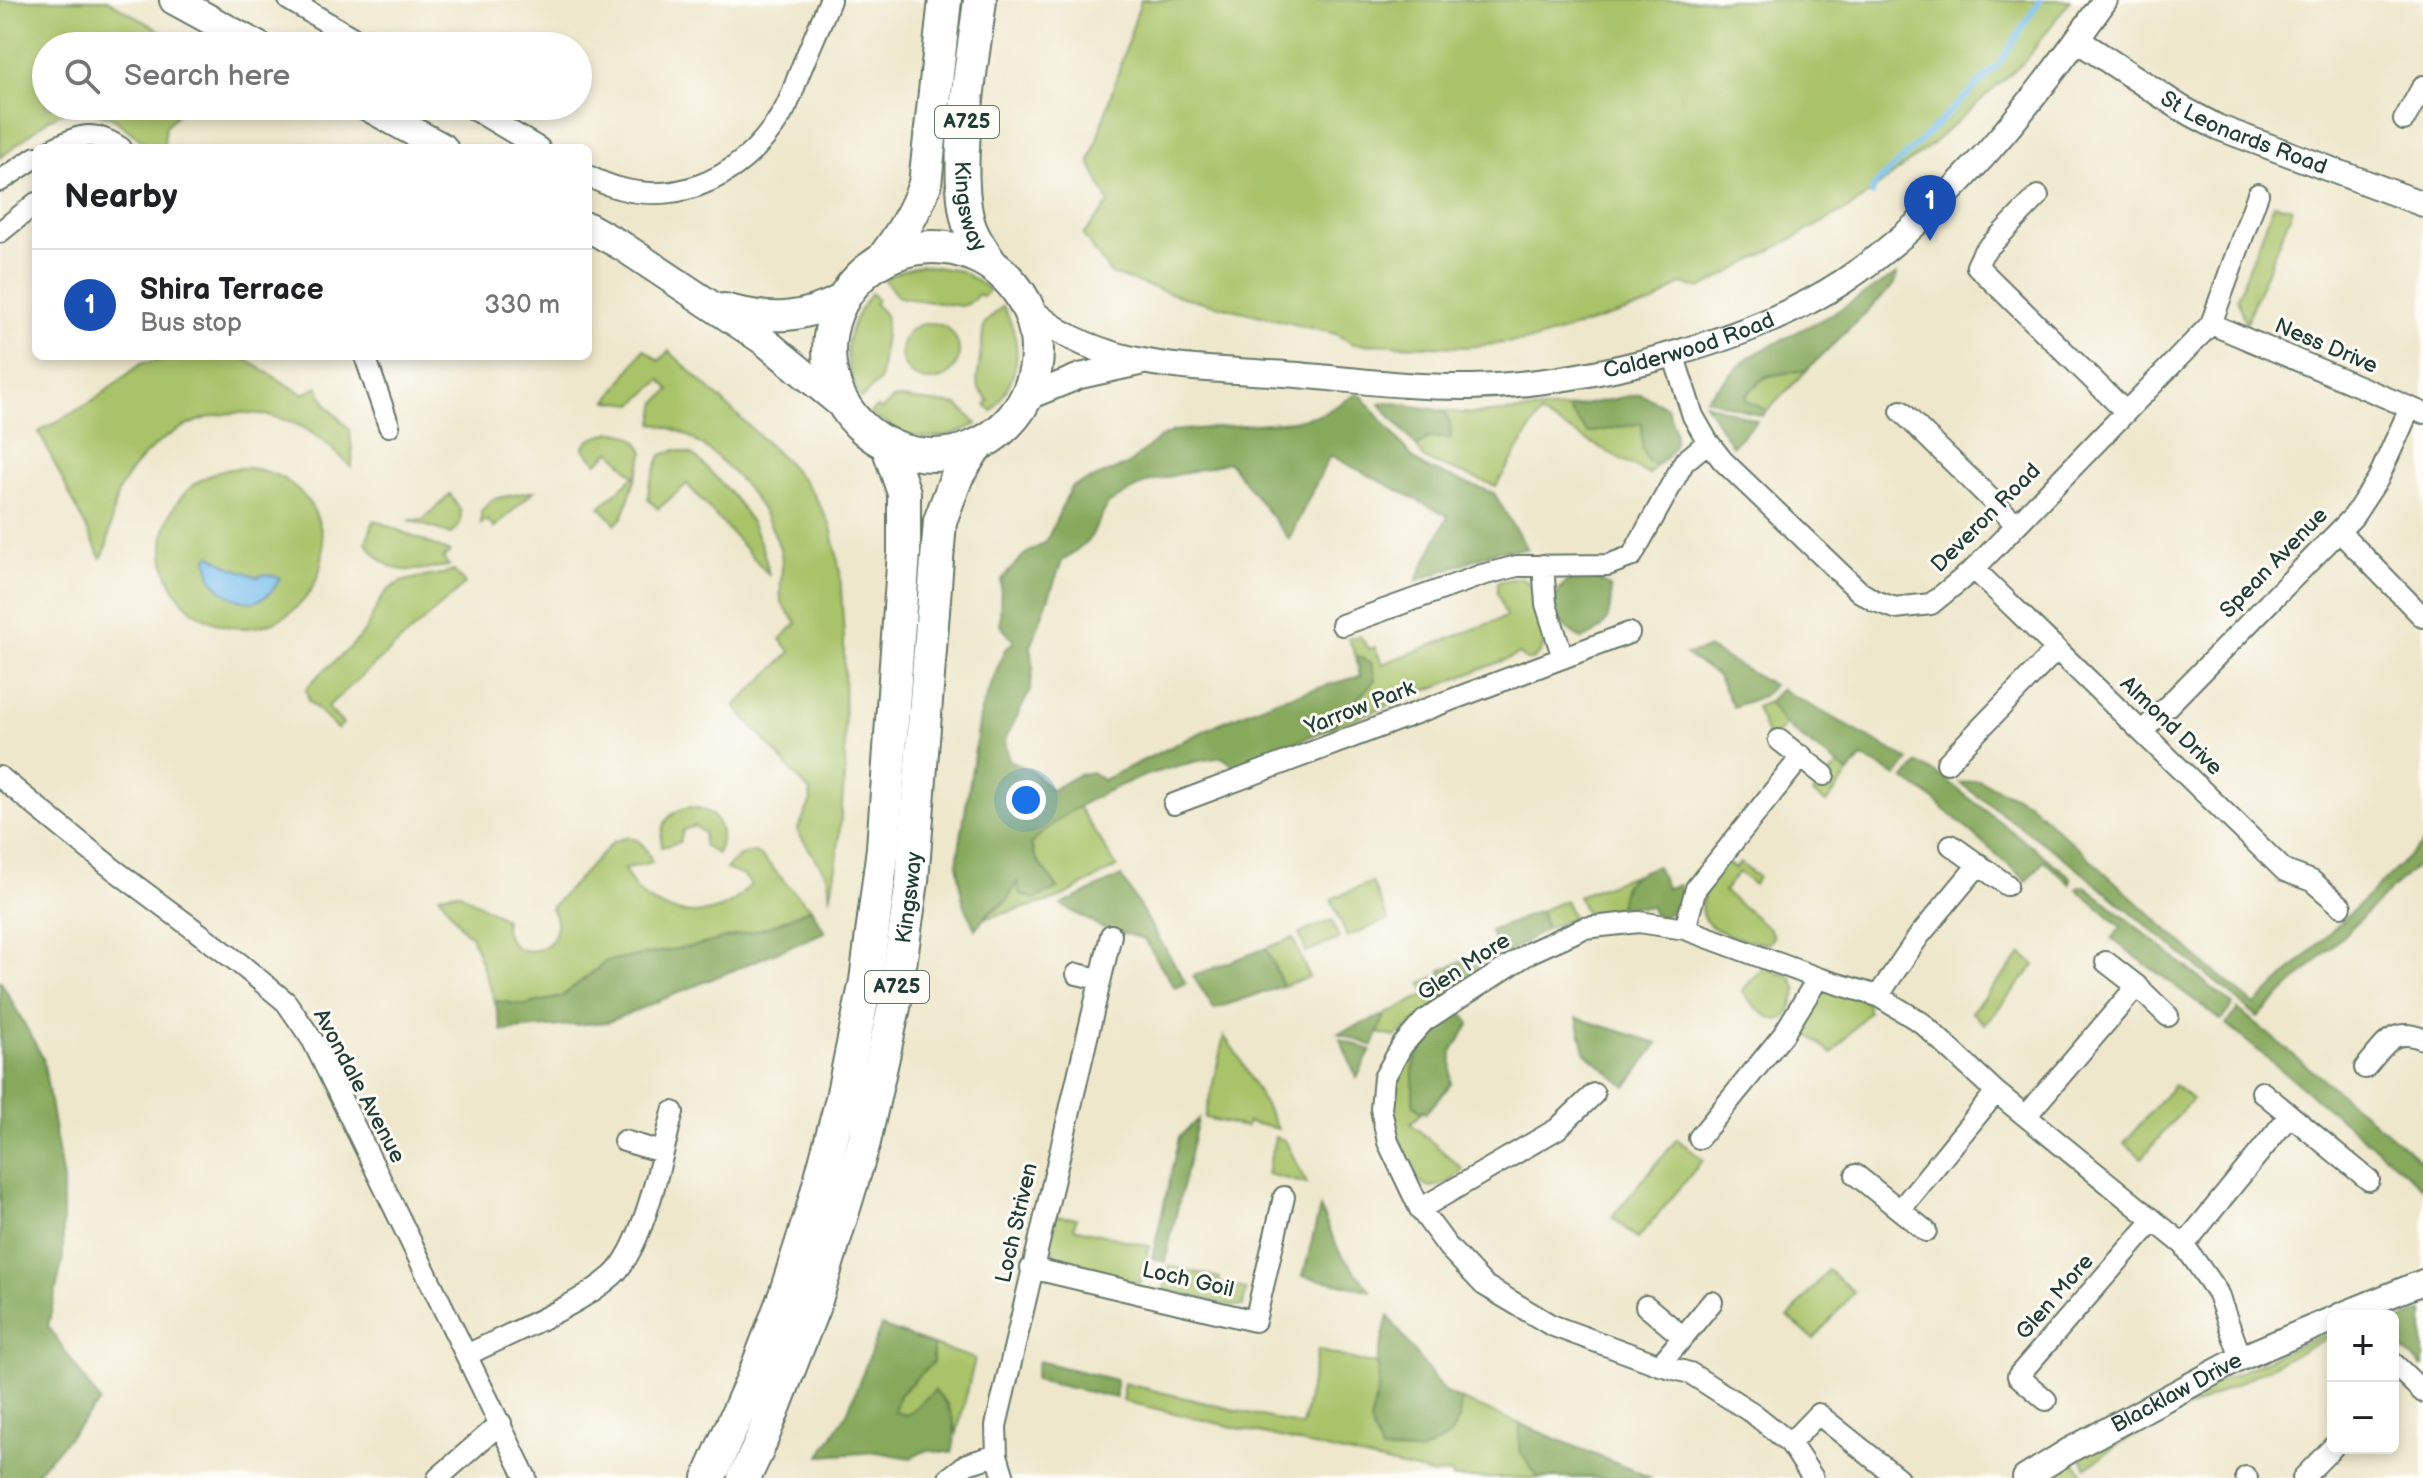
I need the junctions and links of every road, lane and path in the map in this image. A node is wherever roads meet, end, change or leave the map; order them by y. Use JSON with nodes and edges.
{"nodes":[{"id":1,"x":174,"y":0,"type":"edge"},
{"id":2,"x":289,"y":0,"type":"edge"},
{"id":3,"x":830,"y":0,"type":"edge"},
{"id":4,"x":945,"y":0,"type":"edge"},
{"id":5,"x":980,"y":0,"type":"edge"},
{"id":6,"x":2105,"y":0,"type":"edge"},
{"id":7,"x":232,"y":32,"type":"edge"},
{"id":8,"x":343,"y":32,"type":"edge"},
{"id":9,"x":2077,"y":40,"type":"junction"},
{"id":10,"x":2423,"y":86,"type":"edge"},
{"id":11,"x":392,"y":120,"type":"edge"},
{"id":12,"x":492,"y":120,"type":"edge"},
{"id":13,"x":2404,"y":120,"type":"dead end"},
{"id":14,"x":63,"y":144,"type":"edge"},
{"id":15,"x":104,"y":144,"type":"edge"},
{"id":16,"x":436,"y":144,"type":"edge"},
{"id":17,"x":532,"y":144,"type":"edge"},
{"id":18,"x":32,"y":160,"type":"edge"},
{"id":19,"x":592,"y":177,"type":"edge"},
{"id":20,"x":0,"y":181,"type":"edge"},
{"id":21,"x":2258,"y":194,"type":"dead end"},
{"id":22,"x":2038,"y":196,"type":"dead end"},
{"id":23,"x":2423,"y":204,"type":"edge"},
{"id":24,"x":32,"y":206,"type":"edge"},
{"id":25,"x":592,"y":229,"type":"edge"},
{"id":26,"x":0,"y":232,"type":"edge"},
{"id":27,"x":882,"y":260,"type":"junction"},
{"id":28,"x":992,"y":265,"type":"junction"},
{"id":29,"x":844,"y":297,"type":"junction"},
{"id":30,"x":697,"y":298,"type":"junction"},
{"id":31,"x":1027,"y":306,"type":"junction"},
{"id":32,"x":2211,"y":324,"type":"junction"},
{"id":33,"x":1673,"y":354,"type":"junction"},
{"id":34,"x":366,"y":360,"type":"edge"},
{"id":35,"x":1141,"y":363,"type":"junction"},
{"id":36,"x":1026,"y":398,"type":"junction"},
{"id":37,"x":847,"y":409,"type":"junction"},
{"id":38,"x":2416,"y":410,"type":"edge"},
{"id":39,"x":1901,"y":411,"type":"dead end"},
{"id":40,"x":2126,"y":412,"type":"junction"},
{"id":41,"x":389,"y":426,"type":"dead end"},
{"id":42,"x":1708,"y":442,"type":"junction"},
{"id":43,"x":887,"y":444,"type":"junction"},
{"id":44,"x":976,"y":446,"type":"junction"},
{"id":45,"x":2016,"y":524,"type":"junction"},
{"id":46,"x":2340,"y":532,"type":"junction"},
{"id":47,"x":1543,"y":565,"type":"junction"},
{"id":48,"x":1974,"y":569,"type":"junction"},
{"id":49,"x":2423,"y":617,"type":"edge"},
{"id":50,"x":1342,"y":625,"type":"dead end"},
{"id":51,"x":1629,"y":633,"type":"dead end"},
{"id":52,"x":2056,"y":650,"type":"junction"},
{"id":53,"x":1563,"y":658,"type":"junction"},
{"id":54,"x":2143,"y":731,"type":"junction"},
{"id":55,"x":1779,"y":740,"type":"dead end"},
{"id":56,"x":1802,"y":756,"type":"junction"},
{"id":57,"x":1947,"y":763,"type":"dead end"},
{"id":58,"x":1824,"y":775,"type":"dead end"},
{"id":59,"x":0,"y":777,"type":"edge"},
{"id":60,"x":1174,"y":804,"type":"dead end"},
{"id":61,"x":1951,"y":845,"type":"dead end"},
{"id":62,"x":1979,"y":864,"type":"junction"},
{"id":63,"x":2007,"y":885,"type":"dead end"},
{"id":64,"x":2341,"y":906,"type":"dead end"},
{"id":65,"x":1685,"y":929,"type":"junction"},
{"id":66,"x":1111,"y":935,"type":"dead end"},
{"id":67,"x":2106,"y":962,"type":"dead end"},
{"id":68,"x":1077,"y":974,"type":"dead end"},
{"id":69,"x":1818,"y":978,"type":"junction"},
{"id":70,"x":1099,"y":979,"type":"junction"},
{"id":71,"x":2137,"y":986,"type":"junction"},
{"id":72,"x":1878,"y":996,"type":"junction"},
{"id":73,"x":2168,"y":1016,"type":"dead end"},
{"id":74,"x":2423,"y":1038,"type":"edge"},
{"id":75,"x":2365,"y":1068,"type":"dead end"},
{"id":76,"x":1996,"y":1092,"type":"junction"},
{"id":77,"x":2262,"y":1092,"type":"dead end"},
{"id":78,"x":1594,"y":1094,"type":"dead end"},
{"id":79,"x":673,"y":1112,"type":"dead end"},
{"id":80,"x":2290,"y":1115,"type":"junction"},
{"id":81,"x":2026,"y":1116,"type":"junction"},
{"id":82,"x":1699,"y":1138,"type":"dead end"},
{"id":83,"x":624,"y":1141,"type":"dead end"},
{"id":84,"x":662,"y":1152,"type":"junction"},
{"id":85,"x":1856,"y":1175,"type":"dead end"},
{"id":86,"x":2369,"y":1180,"type":"dead end"},
{"id":87,"x":1284,"y":1197,"type":"dead end"},
{"id":88,"x":1420,"y":1209,"type":"junction"},
{"id":89,"x":1900,"y":1210,"type":"junction"},
{"id":90,"x":2152,"y":1222,"type":"junction"},
{"id":91,"x":1926,"y":1231,"type":"dead end"},
{"id":92,"x":2184,"y":1245,"type":"junction"},
{"id":93,"x":1031,"y":1268,"type":"junction"},
{"id":94,"x":2423,"y":1282,"type":"edge"},
{"id":95,"x":1712,"y":1302,"type":"dead end"},
{"id":96,"x":1646,"y":1306,"type":"dead end"},
{"id":97,"x":2367,"y":1310,"type":"edge"},
{"id":98,"x":2327,"y":1322,"type":"edge"},
{"id":99,"x":1683,"y":1337,"type":"junction"},
{"id":100,"x":467,"y":1355,"type":"junction"},
{"id":101,"x":2241,"y":1358,"type":"junction"},
{"id":102,"x":1660,"y":1365,"type":"junction"},
{"id":103,"x":2399,"y":1375,"type":"edge"},
{"id":104,"x":2423,"y":1392,"type":"edge"},
{"id":105,"x":2046,"y":1400,"type":"dead end"},
{"id":106,"x":501,"y":1423,"type":"junction"},
{"id":107,"x":1790,"y":1443,"type":"junction"},
{"id":108,"x":2327,"y":1453,"type":"edge"},
{"id":109,"x":997,"y":1455,"type":"junction"},
{"id":110,"x":438,"y":1478,"type":"edge"},
{"id":111,"x":526,"y":1478,"type":"edge"},
{"id":112,"x":709,"y":1478,"type":"edge"},
{"id":113,"x":744,"y":1478,"type":"edge"},
{"id":114,"x":949,"y":1478,"type":"edge"},
{"id":115,"x":1004,"y":1478,"type":"edge"},
{"id":116,"x":1813,"y":1478,"type":"edge"},
{"id":117,"x":1898,"y":1478,"type":"edge"},
{"id":118,"x":2025,"y":1478,"type":"edge"},
{"id":119,"x":2303,"y":1478,"type":"edge"}],
"edges":[{"from":1,"to":7,"type":"main road"},
{"from":2,"to":8,"type":"street"},
{"from":3,"to":19,"type":"street"},
{"from":4,"to":27,"type":"highway","name":"Kingsway","number":"A725"},
{"from":5,"to":28,"type":"highway","name":"Kingsway","number":"A725"},
{"from":6,"to":9,"type":"street","name":"Calderwood Road"},
{"from":9,"to":23,"type":"street","name":"St Leonards Road"},
{"from":9,"to":33,"type":"street","name":"Calderwood Road"},
{"from":10,"to":13,"type":"street"},
{"from":11,"to":16,"type":"main road"},
{"from":12,"to":17,"type":"street"},
{"from":14,"to":15,"type":"street"},
{"from":18,"to":20,"type":"street"},
{"from":21,"to":32,"type":"street","name":"Deveron Road"},
{"from":22,"to":40,"type":"street"},
{"from":24,"to":26,"type":"street"},
{"from":25,"to":30,"type":"main road"},
{"from":27,"to":28,"type":"highway","number":"A725"},
{"from":27,"to":29,"type":"highway","number":"A725"},
{"from":28,"to":31,"type":"highway","number":"A725"},
{"from":29,"to":30,"type":"main road"},
{"from":29,"to":37,"type":"highway","number":"A725"},
{"from":30,"to":37,"type":"main road"},
{"from":31,"to":35,"type":"street","name":"Calderwood Road"},
{"from":31,"to":36,"type":"highway","number":"A725"},
{"from":32,"to":38,"type":"street","name":"Ness Drive"},
{"from":32,"to":40,"type":"street","name":"Deveron Road"},
{"from":33,"to":35,"type":"street","name":"Calderwood Road"},
{"from":33,"to":42,"type":"street","name":"Deveron Road"},
{"from":34,"to":41,"type":"street"},
{"from":35,"to":36,"type":"street","name":"Calderwood Road"},
{"from":36,"to":44,"type":"highway","number":"A725"},
{"from":37,"to":43,"type":"highway","number":"A725"},
{"from":38,"to":46,"type":"street","name":"Spean Avenue"},
{"from":39,"to":45,"type":"street"},
{"from":40,"to":45,"type":"street","name":"Deveron Road"},
{"from":42,"to":47,"type":"street"},
{"from":42,"to":48,"type":"street","name":"Deveron Road"},
{"from":43,"to":44,"type":"highway","number":"A725"},
{"from":43,"to":112,"type":"highway","name":"Kingsway","number":"A725"},
{"from":44,"to":113,"type":"highway","name":"Kingsway","number":"A725"},
{"from":45,"to":48,"type":"street","name":"Deveron Road"},
{"from":46,"to":49,"type":"street"},
{"from":46,"to":54,"type":"street","name":"Spean Avenue"},
{"from":47,"to":50,"type":"street"},
{"from":47,"to":53,"type":"street"},
{"from":48,"to":52,"type":"street","name":"Almond Drive"},
{"from":51,"to":53,"type":"street","name":"Yarrow Park"},
{"from":52,"to":54,"type":"street","name":"Almond Drive"},
{"from":52,"to":57,"type":"street"},
{"from":53,"to":60,"type":"street","name":"Yarrow Park"},
{"from":54,"to":64,"type":"street","name":"Almond Drive"},
{"from":55,"to":56,"type":"street"},
{"from":56,"to":58,"type":"street"},
{"from":56,"to":65,"type":"street"},
{"from":59,"to":100,"type":"street","name":"Avondale Avenue"},
{"from":61,"to":62,"type":"street"},
{"from":62,"to":63,"type":"street"},
{"from":62,"to":72,"type":"street"},
{"from":65,"to":69,"type":"street","name":"Glen More"},
{"from":65,"to":88,"type":"street","name":"Glen More"},
{"from":66,"to":70,"type":"street","name":"Loch Striven"},
{"from":67,"to":71,"type":"street"},
{"from":68,"to":70,"type":"street"},
{"from":69,"to":72,"type":"street","name":"Glen More"},
{"from":69,"to":82,"type":"street"},
{"from":70,"to":93,"type":"street","name":"Loch Striven"},
{"from":71,"to":73,"type":"street"},
{"from":71,"to":81,"type":"street"},
{"from":72,"to":76,"type":"street","name":"Glen More"},
{"from":74,"to":75,"type":"street"},
{"from":76,"to":81,"type":"street","name":"Glen More"},
{"from":76,"to":89,"type":"street"},
{"from":77,"to":80,"type":"street"},
{"from":78,"to":88,"type":"street"},
{"from":79,"to":84,"type":"street"},
{"from":80,"to":86,"type":"street"},
{"from":80,"to":92,"type":"street"},
{"from":81,"to":90,"type":"street","name":"Glen More"},
{"from":83,"to":84,"type":"street"},
{"from":84,"to":100,"type":"street"},
{"from":85,"to":89,"type":"street"},
{"from":87,"to":93,"type":"street","name":"Loch Goil"},
{"from":88,"to":102,"type":"street","name":"Glen More"},
{"from":89,"to":91,"type":"street"},
{"from":90,"to":92,"type":"street","name":"Glen More"},
{"from":90,"to":105,"type":"street","name":"Glen More"},
{"from":92,"to":101,"type":"street","name":"Glen More"},
{"from":93,"to":109,"type":"street","name":"Loch Striven"},
{"from":94,"to":97,"type":"street"},
{"from":95,"to":99,"type":"street"},
{"from":96,"to":99,"type":"street"},
{"from":98,"to":101,"type":"street","name":"Blacklaw Drive"},
{"from":99,"to":102,"type":"street"},
{"from":100,"to":106,"type":"street","name":"Avondale Avenue"},
{"from":101,"to":118,"type":"street","name":"Blacklaw Drive"},
{"from":102,"to":107,"type":"street","name":"Glen More"},
{"from":103,"to":104,"type":"street"},
{"from":106,"to":110,"type":"street"},
{"from":106,"to":111,"type":"street","name":"Avondale Avenue"},
{"from":107,"to":116,"type":"street","name":"Glen More"},
{"from":107,"to":117,"type":"street"},
{"from":108,"to":119,"type":"street"},
{"from":109,"to":114,"type":"street"},
{"from":109,"to":115,"type":"street","name":"Loch Striven"}]}
